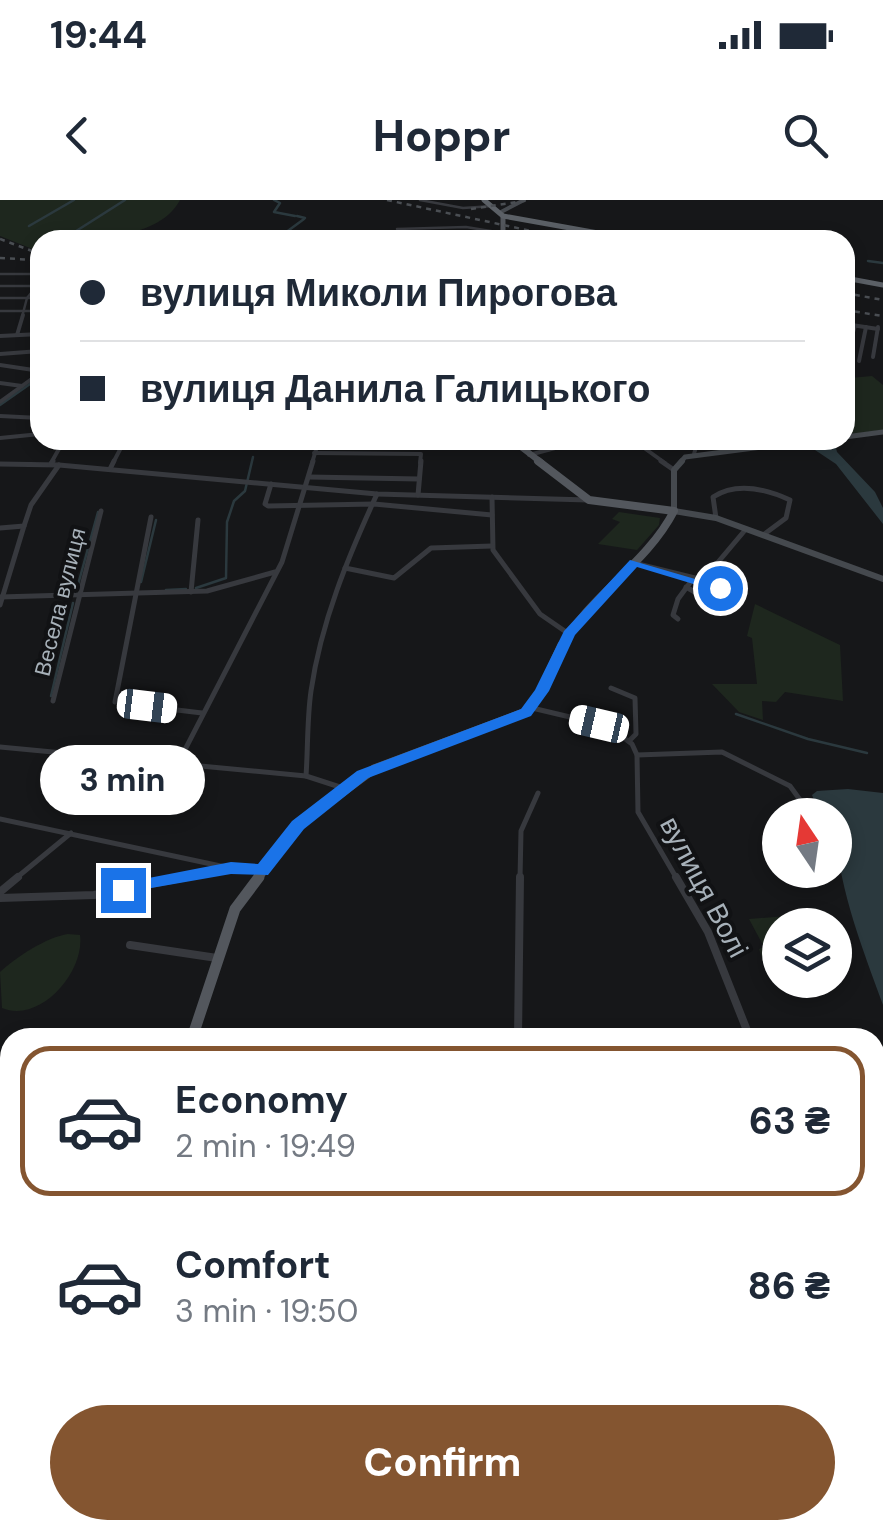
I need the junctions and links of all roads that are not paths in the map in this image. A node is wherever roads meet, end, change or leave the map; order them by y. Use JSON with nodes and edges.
{"nodes":[{"id":1,"x":410,"y":200,"type":"edge"},
{"id":2,"x":420,"y":200,"type":"edge"},
{"id":3,"x":484,"y":200,"type":"edge"},
{"id":4,"x":524,"y":200,"type":"edge"},
{"id":5,"x":433,"y":203,"type":"junction"},
{"id":6,"x":494,"y":206,"type":"junction"},
{"id":7,"x":502,"y":214,"type":"junction"},
{"id":8,"x":397,"y":229,"type":"dead end"},
{"id":9,"x":477,"y":230,"type":"edge"},
{"id":10,"x":503,"y":230,"type":"edge"},
{"id":11,"x":586,"y":230,"type":"edge"},
{"id":12,"x":0,"y":274,"type":"edge"},
{"id":13,"x":30,"y":274,"type":"edge"},
{"id":14,"x":855,"y":280,"type":"edge"},
{"id":15,"x":30,"y":285,"type":"edge"},
{"id":16,"x":883,"y":285,"type":"edge"},
{"id":17,"x":0,"y":286,"type":"edge"},
{"id":18,"x":30,"y":294,"type":"edge"},
{"id":19,"x":0,"y":298,"type":"edge"},
{"id":20,"x":26,"y":298,"type":"junction"},
{"id":21,"x":30,"y":298,"type":"edge"},
{"id":22,"x":0,"y":311,"type":"edge"},
{"id":23,"x":22,"y":311,"type":"junction"},
{"id":24,"x":30,"y":311,"type":"edge"},
{"id":25,"x":855,"y":326,"type":"edge"},
{"id":26,"x":866,"y":327,"type":"junction"},
{"id":27,"x":30,"y":334,"type":"edge"},
{"id":28,"x":17,"y":335,"type":"junction"},
{"id":29,"x":0,"y":336,"type":"edge"},
{"id":30,"x":875,"y":344,"type":"junction"},
{"id":31,"x":883,"y":348,"type":"edge"},
{"id":32,"x":30,"y":352,"type":"edge"},
{"id":33,"x":0,"y":354,"type":"edge"},
{"id":34,"x":873,"y":356,"type":"dead end"},
{"id":35,"x":858,"y":361,"type":"dead end"},
{"id":36,"x":0,"y":365,"type":"edge"},
{"id":37,"x":30,"y":370,"type":"edge"},
{"id":38,"x":30,"y":380,"type":"edge"},
{"id":39,"x":0,"y":383,"type":"edge"},
{"id":40,"x":22,"y":386,"type":"junction"},
{"id":41,"x":0,"y":402,"type":"edge"},
{"id":42,"x":0,"y":416,"type":"edge"},
{"id":43,"x":30,"y":418,"type":"edge"},
{"id":44,"x":883,"y":432,"type":"edge"},
{"id":45,"x":30,"y":434,"type":"edge"},
{"id":46,"x":855,"y":436,"type":"edge"},
{"id":47,"x":0,"y":438,"type":"edge"},
{"id":48,"x":59,"y":450,"type":"edge"},
{"id":49,"x":120,"y":450,"type":"edge"},
{"id":50,"x":315,"y":450,"type":"edge"},
{"id":51,"x":524,"y":450,"type":"edge"},
{"id":52,"x":545,"y":450,"type":"edge"},
{"id":53,"x":647,"y":450,"type":"edge"},
{"id":54,"x":695,"y":450,"type":"edge"},
{"id":55,"x":729,"y":450,"type":"edge"},
{"id":56,"x":314,"y":453,"type":"junction"},
{"id":57,"x":529,"y":454,"type":"junction"},
{"id":58,"x":694,"y":454,"type":"junction"},
{"id":59,"x":0,"y":464,"type":"edge"},
{"id":60,"x":51,"y":464,"type":"junction"},
{"id":61,"x":59,"y":464,"type":"junction"},
{"id":62,"x":110,"y":469,"type":"junction"},
{"id":63,"x":674,"y":470,"type":"junction"},
{"id":64,"x":309,"y":477,"type":"junction"},
{"id":65,"x":420,"y":479,"type":"junction"},
{"id":66,"x":271,"y":484,"type":"junction"},
{"id":67,"x":306,"y":487,"type":"junction"},
{"id":68,"x":377,"y":494,"type":"junction"},
{"id":69,"x":418,"y":496,"type":"junction"},
{"id":70,"x":492,"y":498,"type":"junction"},
{"id":71,"x":589,"y":500,"type":"junction"},
{"id":72,"x":372,"y":504,"type":"junction"},
{"id":73,"x":301,"y":505,"type":"junction"},
{"id":74,"x":101,"y":511,"type":"dead end"},
{"id":75,"x":674,"y":511,"type":"junction"},
{"id":76,"x":492,"y":515,"type":"junction"},
{"id":77,"x":151,"y":517,"type":"dead end"},
{"id":78,"x":716,"y":518,"type":"junction"},
{"id":79,"x":198,"y":520,"type":"dead end"},
{"id":80,"x":24,"y":526,"type":"junction"},
{"id":81,"x":0,"y":528,"type":"edge"},
{"id":82,"x":746,"y":529,"type":"junction"},
{"id":83,"x":762,"y":535,"type":"junction"},
{"id":84,"x":492,"y":546,"type":"junction"},
{"id":85,"x":634,"y":563,"type":"junction"},
{"id":86,"x":345,"y":568,"type":"junction"},
{"id":87,"x":275,"y":572,"type":"junction"},
{"id":88,"x":394,"y":578,"type":"junction"},
{"id":89,"x":883,"y":579,"type":"edge"},
{"id":90,"x":694,"y":581,"type":"junction"},
{"id":91,"x":390,"y":586,"type":"dead end"},
{"id":92,"x":686,"y":587,"type":"junction"},
{"id":93,"x":721,"y":589,"type":"junction"},
{"id":94,"x":190,"y":592,"type":"junction"},
{"id":95,"x":135,"y":596,"type":"junction"},
{"id":96,"x":1,"y":597,"type":"edge"},
{"id":97,"x":79,"y":598,"type":"junction"},
{"id":98,"x":714,"y":603,"type":"junction"},
{"id":99,"x":0,"y":605,"type":"edge"},
{"id":100,"x":678,"y":619,"type":"dead end"},
{"id":101,"x":569,"y":634,"type":"junction"},
{"id":102,"x":611,"y":688,"type":"dead end"},
{"id":103,"x":54,"y":701,"type":"dead end"},
{"id":104,"x":117,"y":702,"type":"joint"},
{"id":105,"x":532,"y":708,"type":"junction"},
{"id":106,"x":202,"y":713,"type":"junction"},
{"id":107,"x":628,"y":741,"type":"junction"},
{"id":108,"x":0,"y":748,"type":"edge"},
{"id":109,"x":637,"y":755,"type":"junction"},
{"id":110,"x":174,"y":766,"type":"junction"},
{"id":111,"x":306,"y":776,"type":"junction"},
{"id":112,"x":343,"y":788,"type":"junction"},
{"id":113,"x":538,"y":793,"type":"dead end"},
{"id":114,"x":154,"y":798,"type":"dead end"},
{"id":115,"x":799,"y":798,"type":"edge"},
{"id":116,"x":0,"y":819,"type":"edge"},
{"id":117,"x":72,"y":833,"type":"junction"},
{"id":118,"x":231,"y":868,"type":"junction"},
{"id":119,"x":262,"y":871,"type":"junction"},
{"id":120,"x":0,"y":895,"type":"edge"},
{"id":121,"x":130,"y":945,"type":"dead end"},
{"id":122,"x":218,"y":958,"type":"junction"},
{"id":123,"x":195,"y":1028,"type":"edge"},
{"id":124,"x":518,"y":1028,"type":"edge"},
{"id":125,"x":746,"y":1028,"type":"edge"}],
"edges":[{"from":1,"to":5,"type":"street"},
{"from":2,"to":5,"type":"street"},
{"from":3,"to":6,"type":"highway"},
{"from":4,"to":7,"type":"main road"},
{"from":5,"to":6,"type":"street"},
{"from":6,"to":7,"type":"highway"},
{"from":7,"to":10,"type":"main road"},
{"from":7,"to":11,"type":"highway"},
{"from":8,"to":9,"type":"street"},
{"from":12,"to":13,"type":"street"},
{"from":14,"to":16,"type":"highway"},
{"from":15,"to":17,"type":"street"},
{"from":18,"to":20,"type":"street"},
{"from":19,"to":20,"type":"street"},
{"from":20,"to":21,"type":"street"},
{"from":20,"to":23,"type":"street"},
{"from":22,"to":23,"type":"street"},
{"from":23,"to":24,"type":"street"},
{"from":23,"to":28,"type":"street"},
{"from":25,"to":26,"type":"street"},
{"from":26,"to":30,"type":"street"},
{"from":26,"to":35,"type":"street"},
{"from":27,"to":28,"type":"street"},
{"from":28,"to":29,"type":"street"},
{"from":30,"to":31,"type":"street"},
{"from":30,"to":34,"type":"street"},
{"from":32,"to":33,"type":"street"},
{"from":36,"to":37,"type":"street"},
{"from":38,"to":40,"type":"street"},
{"from":39,"to":40,"type":"street"},
{"from":40,"to":41,"type":"street"},
{"from":42,"to":43,"type":"street"},
{"from":44,"to":46,"type":"main road"},
{"from":45,"to":47,"type":"street"},
{"from":48,"to":60,"type":"street"},
{"from":49,"to":62,"type":"street"},
{"from":50,"to":56,"type":"street"},
{"from":51,"to":57,"type":"main road"},
{"from":52,"to":57,"type":"street"},
{"from":53,"to":63,"type":"street"},
{"from":54,"to":58,"type":"street"},
{"from":55,"to":58,"type":"main road"},
{"from":56,"to":64,"type":"street"},
{"from":56,"to":65,"type":"street"},
{"from":57,"to":71,"type":"main road"},
{"from":58,"to":63,"type":"main road"},
{"from":59,"to":60,"type":"street"},
{"from":60,"to":61,"type":"street"},
{"from":61,"to":62,"type":"street"},
{"from":61,"to":80,"type":"street"},
{"from":62,"to":66,"type":"street"},
{"from":63,"to":75,"type":"main road"},
{"from":64,"to":65,"type":"street"},
{"from":64,"to":67,"type":"street"},
{"from":65,"to":69,"type":"street"},
{"from":66,"to":67,"type":"street"},
{"from":66,"to":73,"type":"street"},
{"from":67,"to":68,"type":"street"},
{"from":67,"to":73,"type":"street"},
{"from":68,"to":69,"type":"street"},
{"from":68,"to":72,"type":"street"},
{"from":69,"to":70,"type":"street"},
{"from":70,"to":71,"type":"street"},
{"from":70,"to":76,"type":"street"},
{"from":71,"to":75,"type":"main road"},
{"from":72,"to":73,"type":"street"},
{"from":72,"to":76,"type":"street"},
{"from":72,"to":86,"type":"street"},
{"from":73,"to":87,"type":"street"},
{"from":74,"to":97,"type":"street","name":"Весела вулиця"},
{"from":75,"to":78,"type":"main road"},
{"from":75,"to":85,"type":"main road"},
{"from":76,"to":84,"type":"street"},
{"from":77,"to":95,"type":"street"},
{"from":78,"to":82,"type":"main road"},
{"from":78,"to":83,"type":"street"},
{"from":79,"to":94,"type":"street"},
{"from":80,"to":81,"type":"street"},
{"from":80,"to":96,"type":"street"},
{"from":82,"to":83,"type":"main road"},
{"from":82,"to":90,"type":"street"},
{"from":83,"to":89,"type":"main road"},
{"from":84,"to":88,"type":"street"},
{"from":84,"to":101,"type":"street"},
{"from":85,"to":90,"type":"street"},
{"from":85,"to":101,"type":"main road"},
{"from":86,"to":88,"type":"street"},
{"from":86,"to":111,"type":"street"},
{"from":87,"to":94,"type":"street"},
{"from":87,"to":106,"type":"street"},
{"from":88,"to":91,"type":"street"},
{"from":90,"to":92,"type":"street"},
{"from":90,"to":93,"type":"street"},
{"from":92,"to":98,"type":"street"},
{"from":92,"to":100,"type":"street"},
{"from":93,"to":98,"type":"street"},
{"from":93,"to":98,"type":"street"},
{"from":94,"to":95,"type":"street"},
{"from":95,"to":97,"type":"street"},
{"from":95,"to":104,"type":"street"},
{"from":96,"to":97,"type":"street"},
{"from":96,"to":99,"type":"street"},
{"from":97,"to":103,"type":"street","name":"Весела вулиця"},
{"from":101,"to":105,"type":"main road"},
{"from":102,"to":107,"type":"street"},
{"from":104,"to":106,"type":"street"},
{"from":105,"to":107,"type":"street"},
{"from":105,"to":112,"type":"main road"},
{"from":106,"to":110,"type":"street"},
{"from":107,"to":109,"type":"street"},
{"from":108,"to":110,"type":"street"},
{"from":109,"to":115,"type":"street"},
{"from":109,"to":125,"type":"street","name":"вулиця Волі"},
{"from":110,"to":111,"type":"street"},
{"from":110,"to":114,"type":"street"},
{"from":111,"to":112,"type":"street"},
{"from":112,"to":119,"type":"main road"},
{"from":113,"to":124,"type":"street"},
{"from":116,"to":117,"type":"street"},
{"from":117,"to":118,"type":"street"},
{"from":117,"to":120,"type":"street"},
{"from":118,"to":119,"type":"street"},
{"from":118,"to":120,"type":"street"},
{"from":119,"to":122,"type":"main road"},
{"from":121,"to":122,"type":"street"},
{"from":122,"to":123,"type":"main road"}]}
